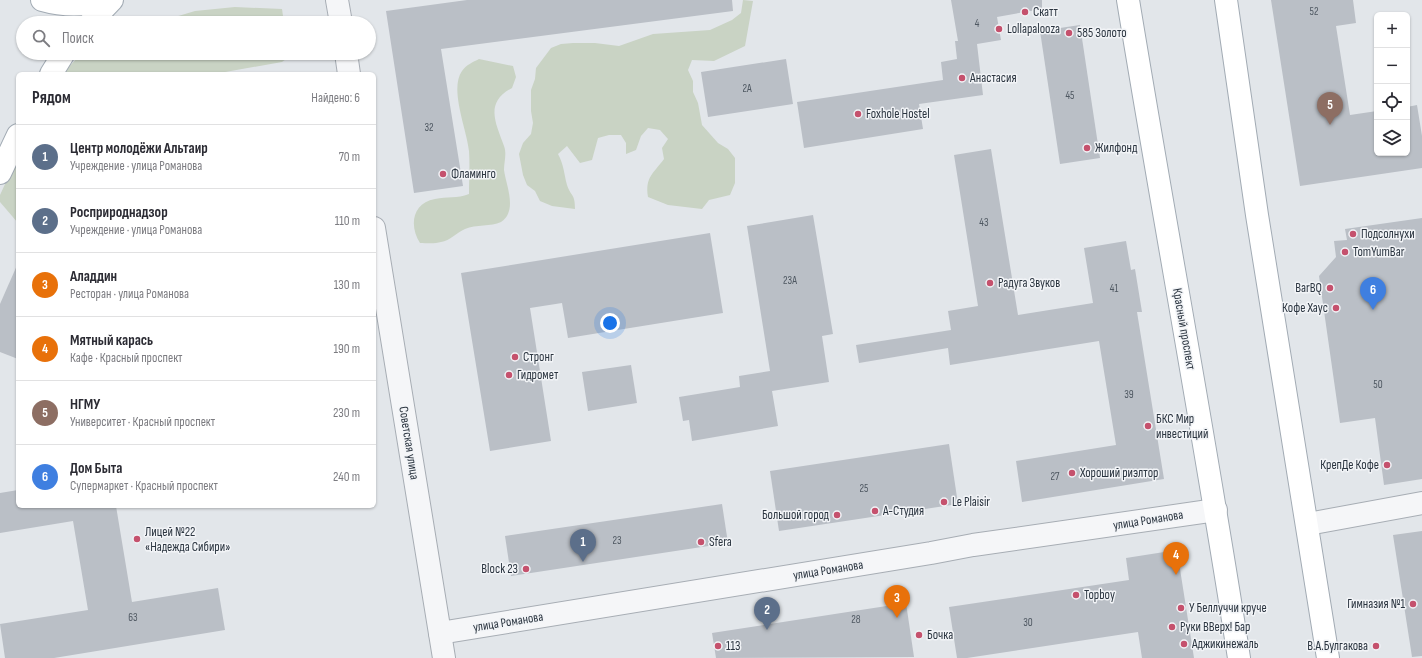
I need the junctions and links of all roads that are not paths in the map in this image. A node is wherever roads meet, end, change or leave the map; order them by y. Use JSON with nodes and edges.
{"nodes":[{"id":1,"x":42,"y":0,"type":"edge"},
{"id":2,"x":106,"y":0,"type":"edge"},
{"id":3,"x":112,"y":0,"type":"edge"},
{"id":4,"x":337,"y":0,"type":"edge"},
{"id":5,"x":1128,"y":0,"type":"edge"},
{"id":6,"x":1226,"y":0,"type":"edge"},
{"id":7,"x":97,"y":16,"type":"edge"},
{"id":8,"x":340,"y":16,"type":"edge"},
{"id":9,"x":60,"y":60,"type":"edge"},
{"id":10,"x":347,"y":60,"type":"edge"},
{"id":11,"x":52,"y":72,"type":"edge"},
{"id":12,"x":349,"y":72,"type":"edge"},
{"id":13,"x":16,"y":139,"type":"edge"},
{"id":14,"x":0,"y":172,"type":"edge"},
{"id":15,"x":376,"y":240,"type":"edge"},
{"id":16,"x":1422,"y":503,"type":"edge"},
{"id":17,"x":1216,"y":510,"type":"junction"},
{"id":18,"x":1308,"y":524,"type":"junction"},
{"id":19,"x":440,"y":633,"type":"junction"},
{"id":20,"x":444,"y":658,"type":"edge"},
{"id":21,"x":1239,"y":658,"type":"edge"},
{"id":22,"x":1328,"y":658,"type":"edge"}],
"edges":[{"from":1,"to":2,"type":"main road"},
{"from":3,"to":7,"type":"main road"},
{"from":4,"to":8,"type":"street"},
{"from":5,"to":17,"type":"main road","name":"Красный проспект"},
{"from":6,"to":18,"type":"main road"},
{"from":9,"to":11,"type":"main road"},
{"from":10,"to":12,"type":"street"},
{"from":13,"to":14,"type":"main road"},
{"from":15,"to":19,"type":"street","name":"Советская улица"},
{"from":16,"to":18,"type":"street"},
{"from":17,"to":19,"type":"street","name":"улица Романова"},
{"from":17,"to":21,"type":"main road","name":"Красный проспект"},
{"from":18,"to":22,"type":"main road"},
{"from":19,"to":20,"type":"street","name":"Советская улица"}]}
